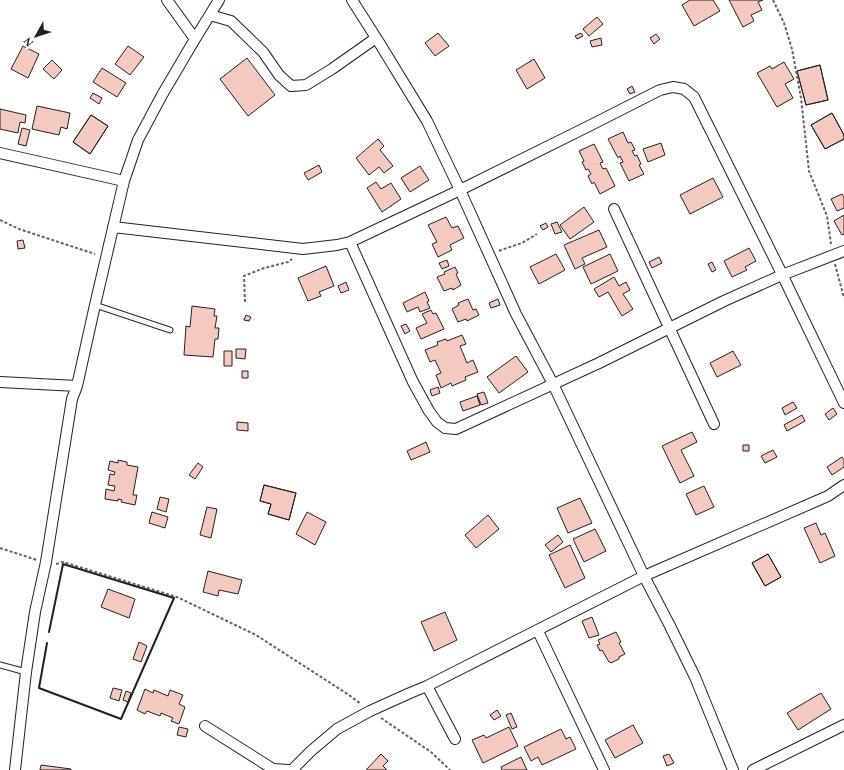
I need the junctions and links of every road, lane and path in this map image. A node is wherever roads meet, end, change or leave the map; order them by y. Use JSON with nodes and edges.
{"nodes":[{"id":1,"x":167,"y":0,"type":"edge"},
{"id":2,"x":219,"y":0,"type":"edge"},
{"id":3,"x":352,"y":0,"type":"edge"},
{"id":4,"x":773,"y":0,"type":"edge"},
{"id":5,"x":210,"y":15,"type":"junction"},
{"id":6,"x":376,"y":38,"type":"junction"},
{"id":7,"x":194,"y":39,"type":"junction"},
{"id":8,"x":0,"y":153,"type":"edge"},
{"id":9,"x":124,"y":181,"type":"junction"},
{"id":10,"x":460,"y":190,"type":"junction"},
{"id":11,"x":614,"y":209,"type":"dead end"},
{"id":12,"x":0,"y":220,"type":"edge"},
{"id":13,"x":113,"y":227,"type":"junction"},
{"id":14,"x":537,"y":234,"type":"dead end"},
{"id":15,"x":350,"y":242,"type":"junction"},
{"id":16,"x":303,"y":249,"type":"junction"},
{"id":17,"x":844,"y":250,"type":"edge"},
{"id":18,"x":832,"y":255,"type":"junction"},
{"id":19,"x":106,"y":258,"type":"junction"},
{"id":20,"x":491,"y":258,"type":"junction"},
{"id":21,"x":782,"y":275,"type":"junction"},
{"id":22,"x":844,"y":298,"type":"edge"},
{"id":23,"x":245,"y":302,"type":"dead end"},
{"id":24,"x":95,"y":305,"type":"junction"},
{"id":25,"x":669,"y":328,"type":"junction"},
{"id":26,"x":170,"y":330,"type":"dead end"},
{"id":27,"x":0,"y":382,"type":"edge"},
{"id":28,"x":553,"y":384,"type":"junction"},
{"id":29,"x":77,"y":386,"type":"junction"},
{"id":30,"x":844,"y":403,"type":"edge"},
{"id":31,"x":714,"y":424,"type":"dead end"},
{"id":32,"x":844,"y":485,"type":"edge"},
{"id":33,"x":0,"y":548,"type":"edge"},
{"id":34,"x":46,"y":562,"type":"junction"},
{"id":35,"x":644,"y":576,"type":"junction"},
{"id":36,"x":538,"y":631,"type":"junction"},
{"id":37,"x":0,"y":665,"type":"edge"},
{"id":38,"x":26,"y":672,"type":"junction"},
{"id":39,"x":427,"y":686,"type":"junction"},
{"id":40,"x":370,"y":711,"type":"junction"},
{"id":41,"x":844,"y":725,"type":"edge"},
{"id":42,"x":205,"y":726,"type":"dead end"},
{"id":43,"x":455,"y":739,"type":"dead end"},
{"id":44,"x":15,"y":770,"type":"edge"},
{"id":45,"x":290,"y":770,"type":"edge"},
{"id":46,"x":450,"y":770,"type":"edge"},
{"id":47,"x":604,"y":770,"type":"edge"},
{"id":48,"x":733,"y":770,"type":"edge"},
{"id":49,"x":753,"y":770,"type":"edge"}],
"edges":[{"from":1,"to":7,"type":"street"},
{"from":2,"to":5,"type":"street"},
{"from":3,"to":6,"type":"street"},
{"from":4,"to":18,"type":"path"},
{"from":5,"to":6,"type":"street"},
{"from":5,"to":7,"type":"street"},
{"from":6,"to":10,"type":"street"},
{"from":7,"to":9,"type":"street"},
{"from":8,"to":9,"type":"street"},
{"from":9,"to":13,"type":"street"},
{"from":10,"to":15,"type":"street"},
{"from":10,"to":20,"type":"street"},
{"from":10,"to":21,"type":"street"},
{"from":11,"to":25,"type":"street"},
{"from":12,"to":19,"type":"path"},
{"from":13,"to":16,"type":"street"},
{"from":13,"to":19,"type":"street"},
{"from":14,"to":20,"type":"path"},
{"from":15,"to":16,"type":"street"},
{"from":15,"to":28,"type":"street"},
{"from":16,"to":23,"type":"path"},
{"from":17,"to":18,"type":"street"},
{"from":18,"to":21,"type":"street"},
{"from":18,"to":22,"type":"path"},
{"from":19,"to":24,"type":"street"},
{"from":20,"to":28,"type":"street"},
{"from":21,"to":25,"type":"street"},
{"from":21,"to":30,"type":"street"},
{"from":24,"to":26,"type":"lane"},
{"from":24,"to":29,"type":"street"},
{"from":25,"to":28,"type":"street"},
{"from":25,"to":31,"type":"street"},
{"from":27,"to":29,"type":"street"},
{"from":28,"to":35,"type":"street"},
{"from":29,"to":34,"type":"street"},
{"from":32,"to":35,"type":"street"},
{"from":33,"to":34,"type":"path"},
{"from":34,"to":38,"type":"street"},
{"from":34,"to":40,"type":"path"},
{"from":35,"to":36,"type":"street"},
{"from":35,"to":48,"type":"street"},
{"from":36,"to":39,"type":"street"},
{"from":36,"to":47,"type":"street"},
{"from":37,"to":38,"type":"lane"},
{"from":38,"to":44,"type":"street"},
{"from":39,"to":40,"type":"street"},
{"from":39,"to":43,"type":"street"},
{"from":40,"to":45,"type":"street"},
{"from":40,"to":46,"type":"path"},
{"from":41,"to":49,"type":"street"},
{"from":42,"to":45,"type":"street"}]}
